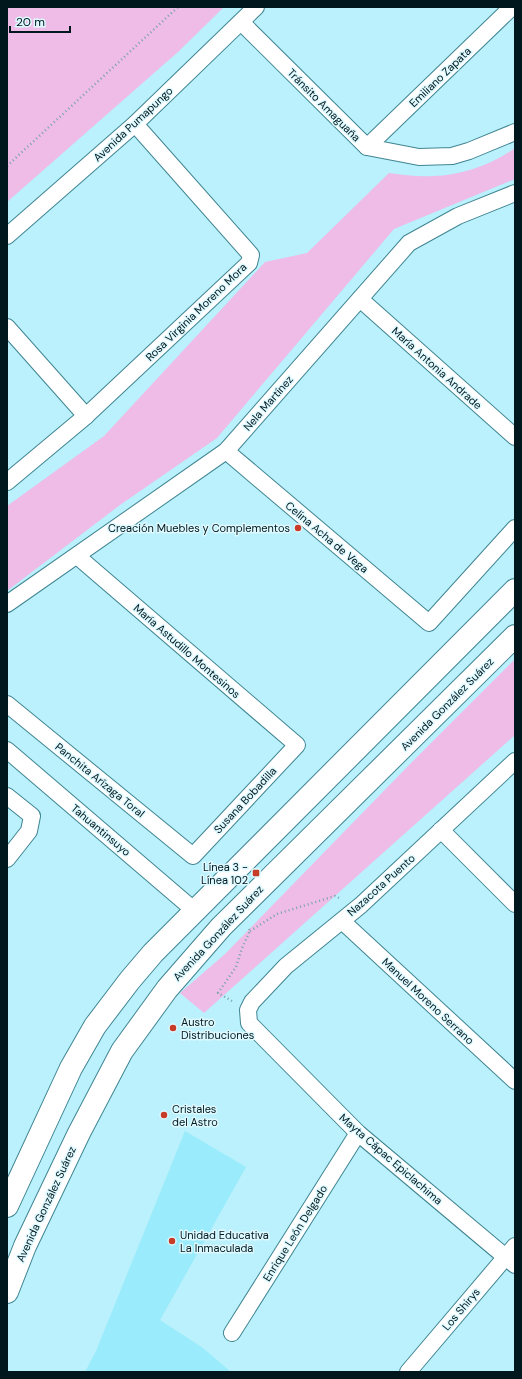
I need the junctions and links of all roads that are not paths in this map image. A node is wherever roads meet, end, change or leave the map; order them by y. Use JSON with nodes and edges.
{"nodes":[{"id":1,"x":256,"y":7,"type":"edge"},
{"id":2,"x":512,"y":7,"type":"edge"},
{"id":3,"x":241,"y":22,"type":"junction"},
{"id":4,"x":135,"y":124,"type":"junction"},
{"id":5,"x":515,"y":132,"type":"edge"},
{"id":6,"x":367,"y":147,"type":"junction"},
{"id":7,"x":513,"y":196,"type":"edge"},
{"id":8,"x":7,"y":236,"type":"edge"},
{"id":9,"x":360,"y":299,"type":"junction"},
{"id":10,"x":7,"y":327,"type":"edge"},
{"id":11,"x":86,"y":416,"type":"junction"},
{"id":12,"x":515,"y":437,"type":"edge"},
{"id":13,"x":226,"y":451,"type":"junction"},
{"id":14,"x":7,"y":482,"type":"edge"},
{"id":15,"x":515,"y":528,"type":"edge"},
{"id":16,"x":77,"y":556,"type":"junction"},
{"id":17,"x":515,"y":590,"type":"edge"},
{"id":18,"x":7,"y":604,"type":"edge"},
{"id":19,"x":515,"y":636,"type":"edge"},
{"id":20,"x":7,"y":704,"type":"edge"},
{"id":21,"x":297,"y":745,"type":"joint"},
{"id":22,"x":7,"y":750,"type":"edge"},
{"id":23,"x":515,"y":761,"type":"edge"},
{"id":24,"x":7,"y":796,"type":"edge"},
{"id":25,"x":441,"y":830,"type":"junction"},
{"id":26,"x":193,"y":856,"type":"joint"},
{"id":27,"x":7,"y":859,"type":"edge"},
{"id":28,"x":515,"y":904,"type":"edge"},
{"id":29,"x":195,"y":911,"type":"junction"},
{"id":30,"x":342,"y":921,"type":"junction"},
{"id":31,"x":248,"y":1010,"type":"joint"},
{"id":32,"x":515,"y":1081,"type":"edge"},
{"id":33,"x":358,"y":1133,"type":"junction"},
{"id":34,"x":7,"y":1206,"type":"edge"},
{"id":35,"x":512,"y":1256,"type":"edge"},
{"id":36,"x":7,"y":1292,"type":"edge"},
{"id":37,"x":232,"y":1332,"type":"dead end"},
{"id":38,"x":408,"y":1372,"type":"edge"}],
"edges":[{"from":1,"to":3,"type":"street","name":"Avenida Pumapungo"},
{"from":2,"to":6,"type":"street","name":"Emiliano Zapata"},
{"from":3,"to":4,"type":"street","name":"Avenida Pumapungo"},
{"from":3,"to":6,"type":"street","name":"Tránsito Amaguaña"},
{"from":4,"to":8,"type":"street","name":"Avenida Pumapungo"},
{"from":4,"to":11,"type":"street","name":"Rosa Virginia Moreno Mora"},
{"from":5,"to":6,"type":"street","name":"Tránsito Amaguaña"},
{"from":7,"to":9,"type":"street","name":"Nela Martínez"},
{"from":9,"to":12,"type":"street","name":"María Antonia Andrade"},
{"from":9,"to":13,"type":"street","name":"Nela Martínez"},
{"from":10,"to":11,"type":"street"},
{"from":11,"to":14,"type":"street","name":"Rosa Virginia Moreno Mora"},
{"from":13,"to":15,"type":"street","name":"Celina Acha de Vega"},
{"from":13,"to":16,"type":"street","name":"Nela Martínez"},
{"from":16,"to":18,"type":"street","name":"Nela Martínez"},
{"from":16,"to":21,"type":"street","name":"María Astudillo Montesinos"},
{"from":17,"to":29,"type":"main road"},
{"from":19,"to":36,"type":"main road","name":"Avenida González Suárez"},
{"from":20,"to":26,"type":"street","name":"Panchita Arízaga Toral"},
{"from":21,"to":26,"type":"street","name":"Susana Bobadilla"},
{"from":22,"to":29,"type":"street","name":"Tahuantinsuyo"},
{"from":23,"to":25,"type":"street","name":"Nazacota Puento"},
{"from":24,"to":27,"type":"street"},
{"from":25,"to":28,"type":"street"},
{"from":25,"to":30,"type":"street","name":"Nazacota Puento"},
{"from":29,"to":34,"type":"main road"},
{"from":30,"to":31,"type":"street","name":"Nazacota Puento"},
{"from":30,"to":32,"type":"street","name":"Manuel Moreno Serrano"},
{"from":31,"to":33,"type":"street","name":"Mayta Cápac Epiclachima"},
{"from":33,"to":35,"type":"street","name":"Mayta Cápac Epiclachima"},
{"from":33,"to":37,"type":"street","name":"Enrique León Delgado"},
{"from":35,"to":38,"type":"street","name":"Los Shirys"}]}
